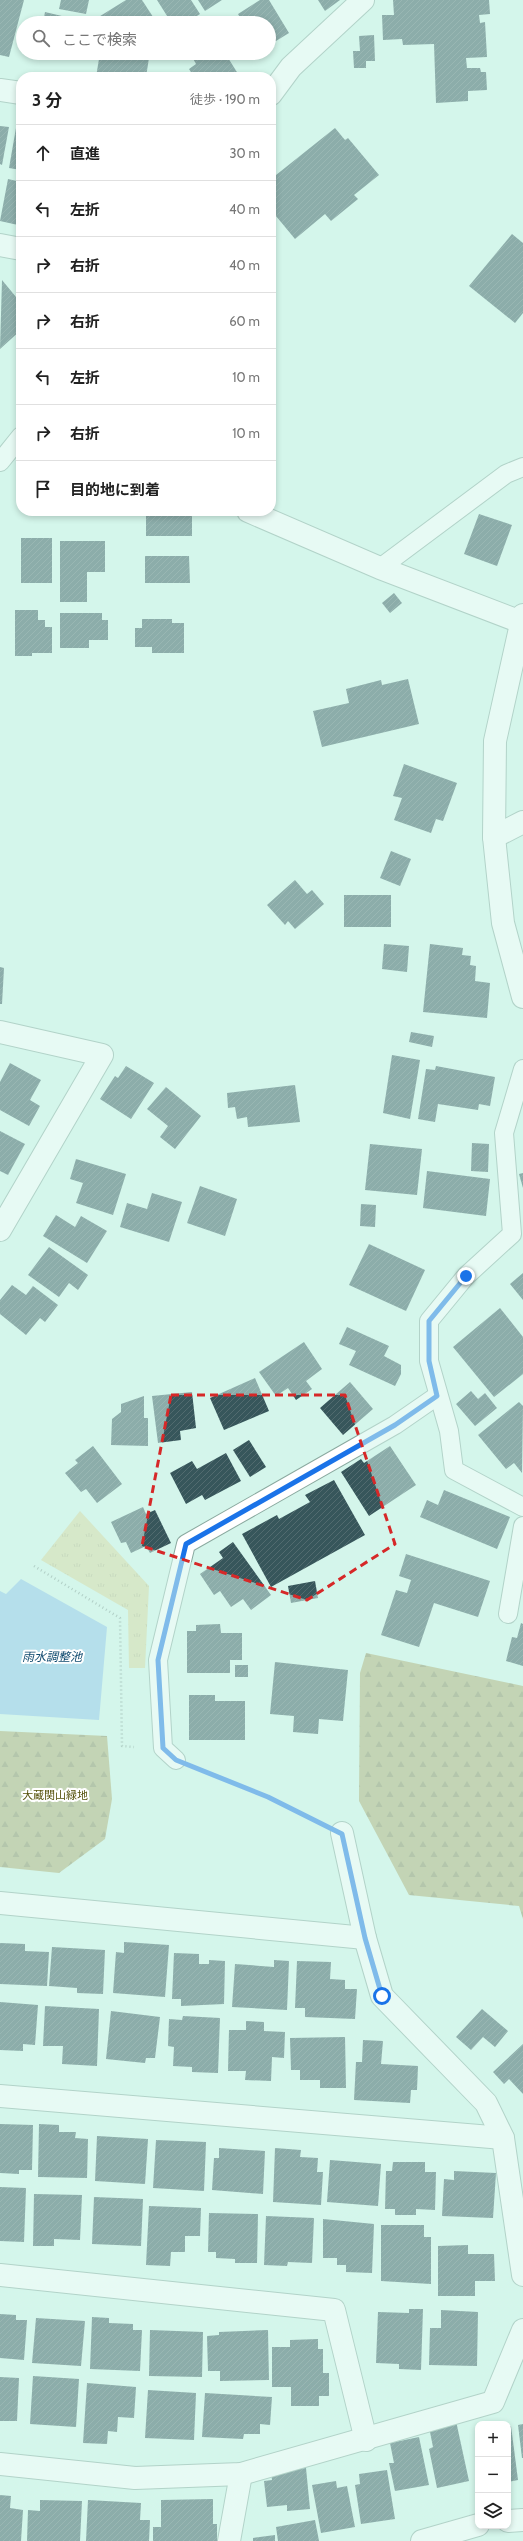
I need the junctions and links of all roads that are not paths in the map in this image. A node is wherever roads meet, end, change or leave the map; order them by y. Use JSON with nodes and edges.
{"nodes":[{"id":1,"x":363,"y":0,"type":"edge"},
{"id":2,"x":276,"y":87,"type":"edge"},
{"id":3,"x":0,"y":90,"type":"edge"},
{"id":4,"x":16,"y":93,"type":"edge"},
{"id":5,"x":0,"y":245,"type":"edge"},
{"id":6,"x":16,"y":248,"type":"edge"},
{"id":7,"x":16,"y":442,"type":"edge"},
{"id":8,"x":0,"y":462,"type":"edge"},
{"id":9,"x":523,"y":467,"type":"edge"},
{"id":10,"x":260,"y":516,"type":"edge"},
{"id":11,"x":380,"y":568,"type":"junction"},
{"id":12,"x":522,"y":618,"type":"edge"},
{"id":13,"x":523,"y":822,"type":"edge"},
{"id":14,"x":494,"y":837,"type":"junction"},
{"id":15,"x":523,"y":997,"type":"edge"},
{"id":16,"x":0,"y":1032,"type":"edge"},
{"id":17,"x":523,"y":1069,"type":"edge"},
{"id":18,"x":0,"y":1230,"type":"edge"},
{"id":19,"x":437,"y":1396,"type":"junction"},
{"id":20,"x":523,"y":1507,"type":"edge"},
{"id":21,"x":523,"y":1526,"type":"edge"},
{"id":22,"x":508,"y":1614,"type":"dead end"},
{"id":23,"x":176,"y":1760,"type":"road end"},
{"id":24,"x":342,"y":1834,"type":"road end"},
{"id":25,"x":0,"y":1903,"type":"edge"},
{"id":26,"x":365,"y":1938,"type":"junction"},
{"id":27,"x":0,"y":2096,"type":"edge"},
{"id":28,"x":503,"y":2138,"type":"junction"},
{"id":29,"x":0,"y":2275,"type":"edge"},
{"id":30,"x":523,"y":2275,"type":"edge"},
{"id":31,"x":523,"y":2330,"type":"edge"},
{"id":32,"x":366,"y":2440,"type":"junction"},
{"id":33,"x":0,"y":2464,"type":"edge"},
{"id":34,"x":241,"y":2474,"type":"junction"},
{"id":35,"x":523,"y":2520,"type":"edge"},
{"id":36,"x":511,"y":2521,"type":"edge"},
{"id":37,"x":475,"y":2526,"type":"edge"},
{"id":38,"x":229,"y":2541,"type":"edge"},
{"id":39,"x":422,"y":2541,"type":"edge"}],
"edges":[{"from":1,"to":2,"type":"street"},
{"from":3,"to":4,"type":"street"},
{"from":5,"to":6,"type":"street"},
{"from":7,"to":8,"type":"lane"},
{"from":9,"to":11,"type":"lane"},
{"from":10,"to":11,"type":"street"},
{"from":11,"to":12,"type":"street"},
{"from":12,"to":14,"type":"street"},
{"from":13,"to":14,"type":"street"},
{"from":14,"to":15,"type":"street"},
{"from":16,"to":18,"type":"street"},
{"from":17,"to":19,"type":"lane"},
{"from":19,"to":20,"type":"lane"},
{"from":19,"to":23,"type":"lane"},
{"from":21,"to":22,"type":"lane"},
{"from":24,"to":26,"type":"street"},
{"from":25,"to":26,"type":"street"},
{"from":26,"to":28,"type":"street"},
{"from":27,"to":28,"type":"street"},
{"from":28,"to":30,"type":"street"},
{"from":29,"to":32,"type":"street"},
{"from":31,"to":32,"type":"street"},
{"from":32,"to":34,"type":"street"},
{"from":33,"to":34,"type":"street"},
{"from":34,"to":38,"type":"street"},
{"from":35,"to":36,"type":"street"},
{"from":37,"to":39,"type":"street"}]}
